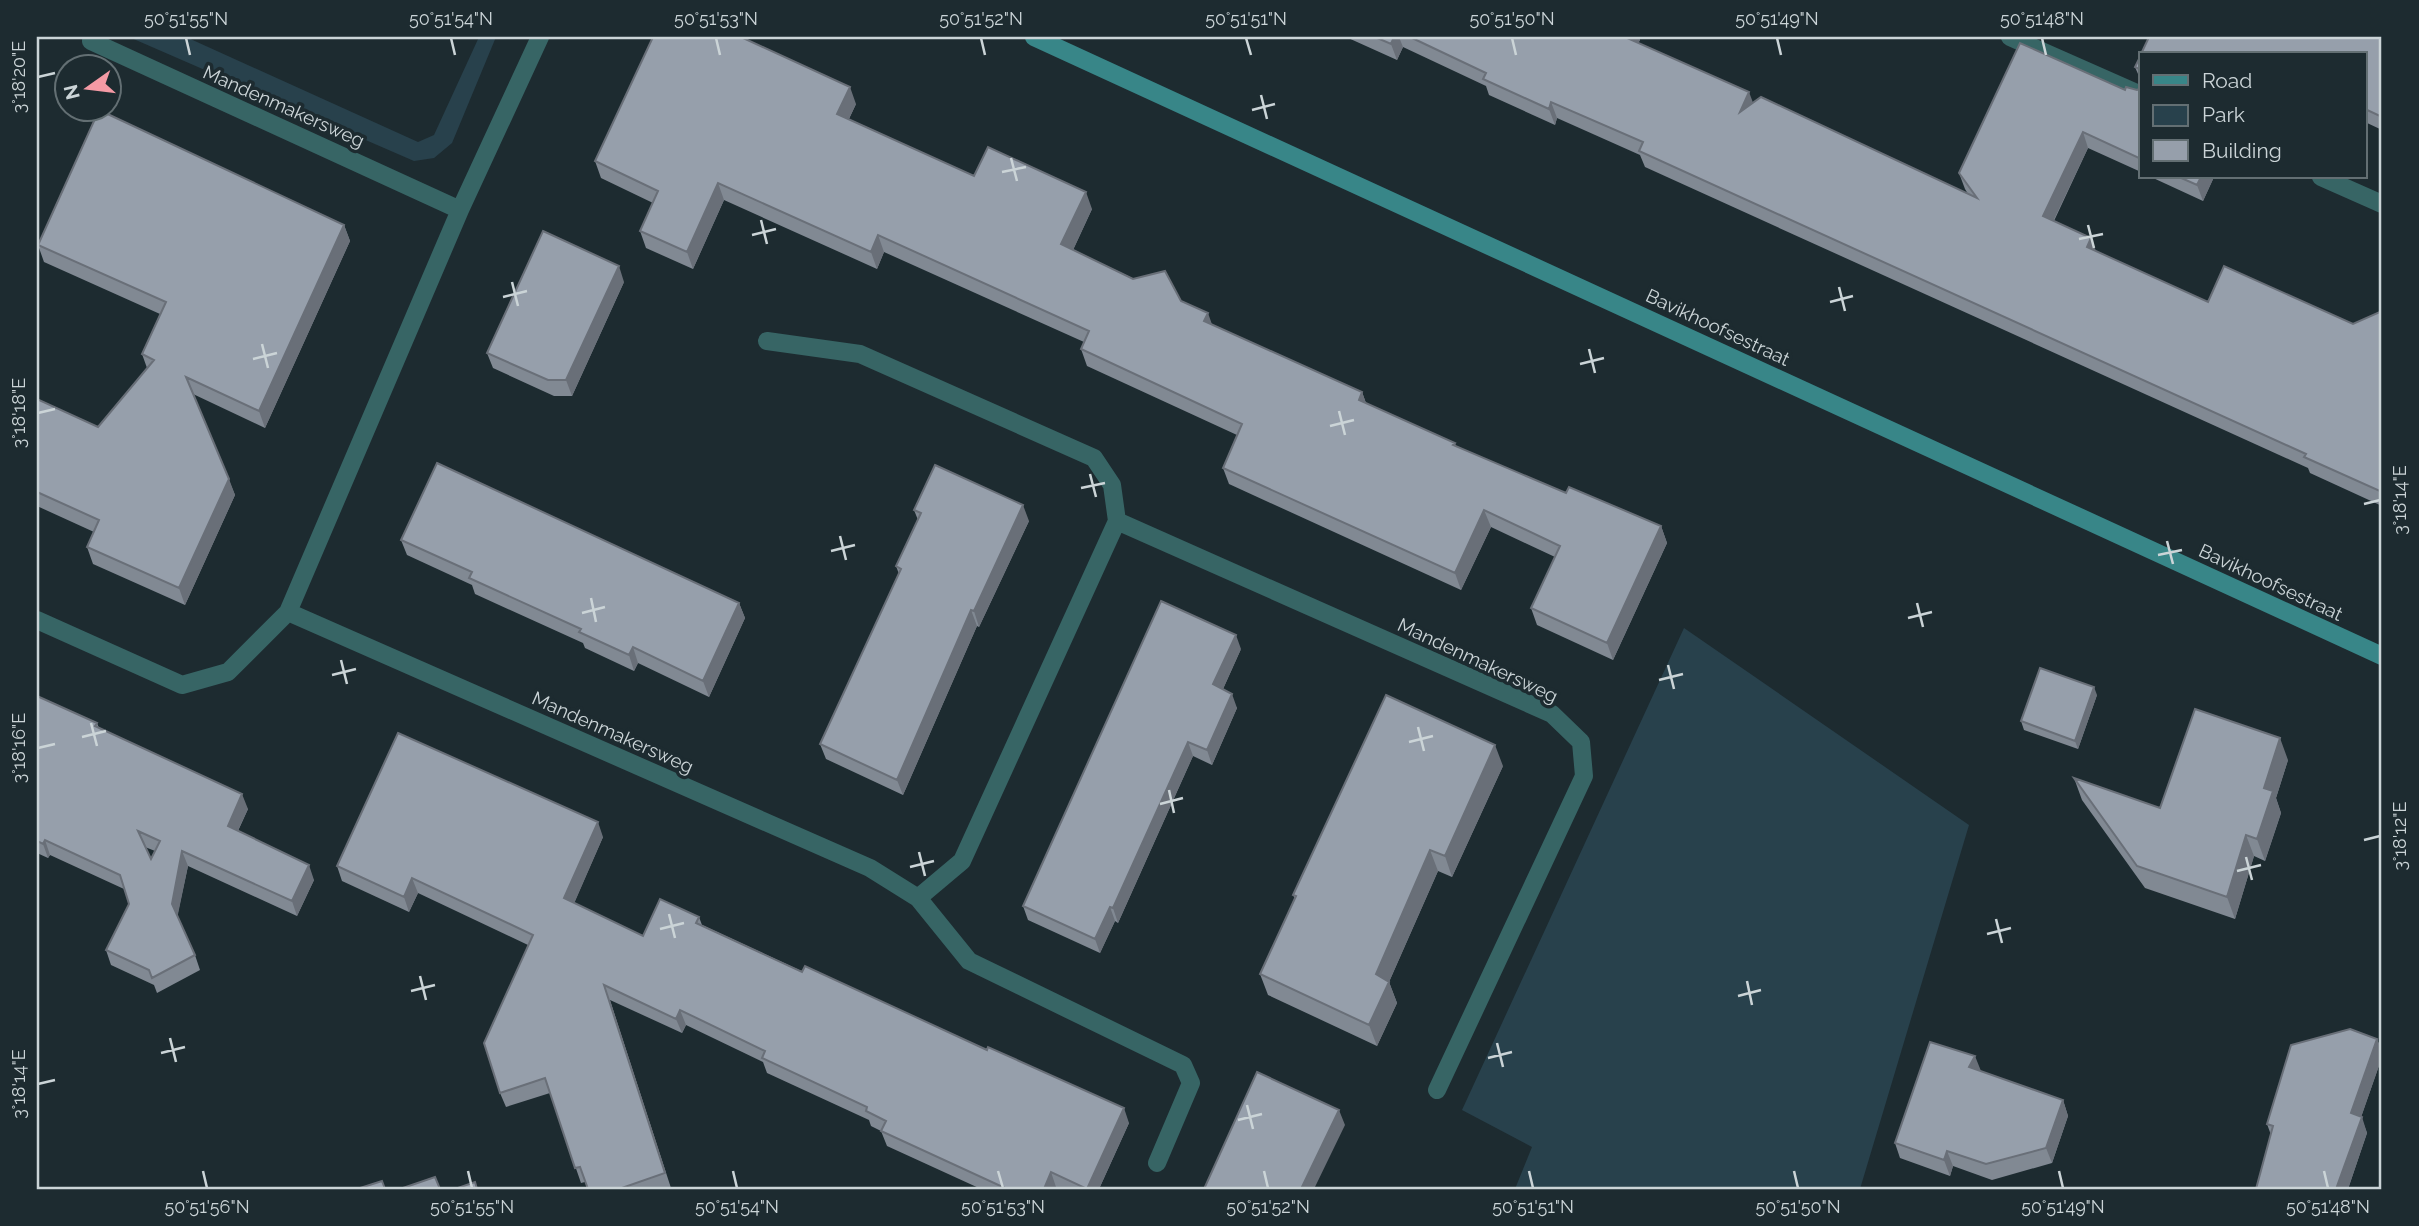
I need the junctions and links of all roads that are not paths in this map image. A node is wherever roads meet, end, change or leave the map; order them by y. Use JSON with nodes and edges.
{"nodes":[{"id":1,"x":540,"y":37,"type":"edge"},
{"id":2,"x":1034,"y":37,"type":"edge"},
{"id":3,"x":2010,"y":37,"type":"edge"},
{"id":4,"x":91,"y":41,"type":"dead end"},
{"id":5,"x":2139,"y":95,"type":"edge"},
{"id":6,"x":2323,"y":178,"type":"edge"},
{"id":7,"x":2382,"y":204,"type":"edge"},
{"id":8,"x":460,"y":210,"type":"junction"},
{"id":9,"x":767,"y":341,"type":"dead end"},
{"id":10,"x":1117,"y":521,"type":"junction"},
{"id":11,"x":288,"y":612,"type":"junction"},
{"id":12,"x":37,"y":620,"type":"edge"},
{"id":13,"x":2382,"y":656,"type":"edge"},
{"id":14,"x":918,"y":898,"type":"junction"},
{"id":15,"x":1437,"y":1090,"type":"dead end"},
{"id":16,"x":1157,"y":1163,"type":"dead end"}],
"edges":[{"from":1,"to":8,"type":"street"},
{"from":2,"to":13,"type":"street","name":"Bavikhoofsestraat"},
{"from":3,"to":5,"type":"street"},
{"from":4,"to":8,"type":"street","name":"Mandenmakersweg"},
{"from":6,"to":7,"type":"street"},
{"from":8,"to":11,"type":"street"},
{"from":9,"to":10,"type":"street"},
{"from":10,"to":14,"type":"street"},
{"from":10,"to":15,"type":"street","name":"Mandenmakersweg"},
{"from":11,"to":12,"type":"street"},
{"from":11,"to":14,"type":"street","name":"Mandenmakersweg"},
{"from":14,"to":16,"type":"street","name":"Mandenmakersweg"}]}
